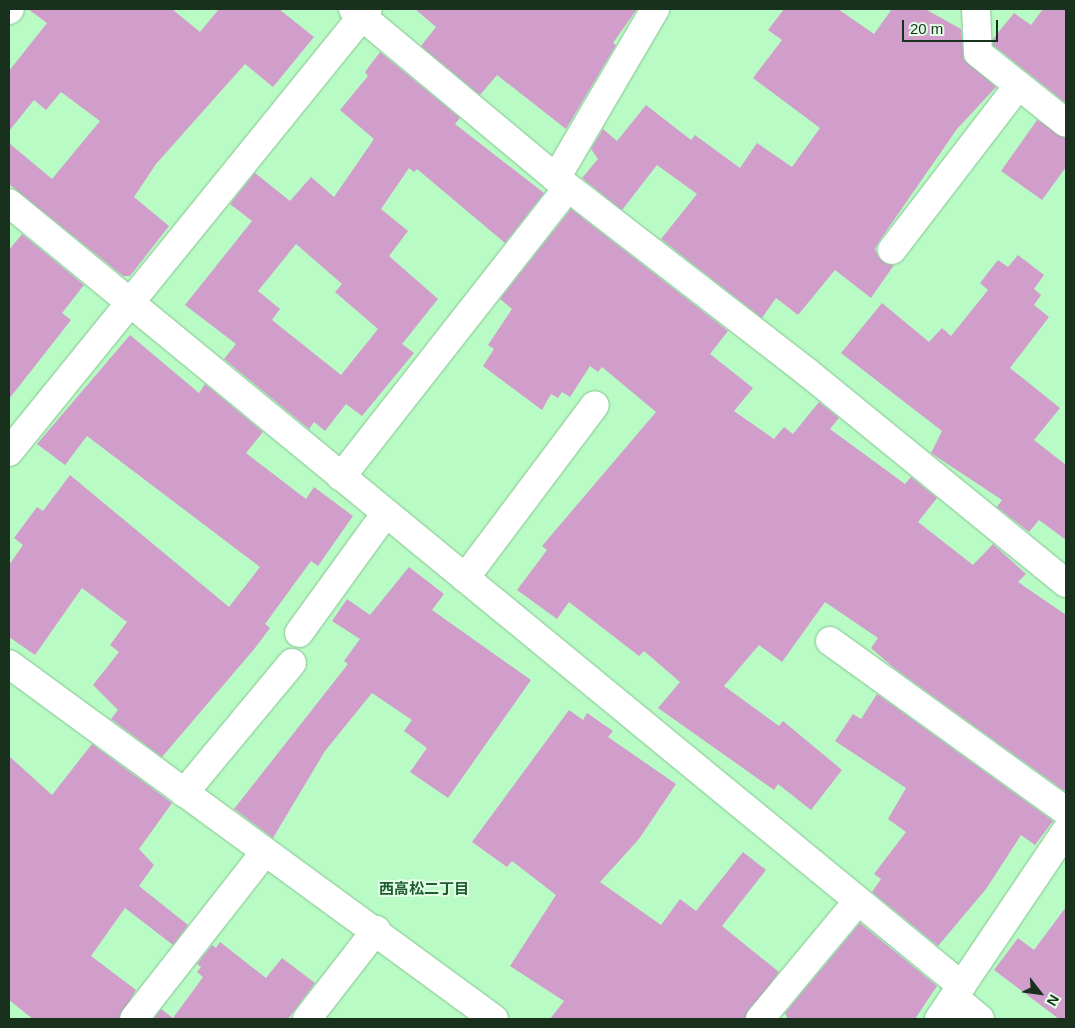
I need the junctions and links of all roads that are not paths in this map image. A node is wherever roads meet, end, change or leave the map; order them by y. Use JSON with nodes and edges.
{"nodes":[{"id":1,"x":655,"y":9,"type":"edge"},
{"id":2,"x":976,"y":9,"type":"edge"},
{"id":3,"x":361,"y":11,"type":"edge"},
{"id":4,"x":1018,"y":86,"type":"junction"},
{"id":5,"x":1066,"y":123,"type":"edge"},
{"id":6,"x":562,"y":183,"type":"junction"},
{"id":7,"x":9,"y":203,"type":"edge"},
{"id":8,"x":892,"y":250,"type":"dead end"},
{"id":9,"x":130,"y":303,"type":"junction"},
{"id":10,"x":595,"y":405,"type":"dead end"},
{"id":11,"x":9,"y":452,"type":"edge"},
{"id":12,"x":341,"y":477,"type":"junction"},
{"id":13,"x":386,"y":513,"type":"junction"},
{"id":14,"x":465,"y":578,"type":"junction"},
{"id":15,"x":1066,"y":583,"type":"edge"},
{"id":16,"x":298,"y":633,"type":"dead end"},
{"id":17,"x":830,"y":641,"type":"dead end"},
{"id":18,"x":292,"y":663,"type":"dead end"},
{"id":19,"x":9,"y":664,"type":"edge"},
{"id":20,"x":184,"y":793,"type":"junction"},
{"id":21,"x":1066,"y":811,"type":"edge"},
{"id":22,"x":1066,"y":832,"type":"edge"},
{"id":23,"x":265,"y":852,"type":"junction"},
{"id":24,"x":857,"y":902,"type":"junction"},
{"id":25,"x":376,"y":930,"type":"junction"},
{"id":26,"x":952,"y":1001,"type":"edge"},
{"id":27,"x":134,"y":1019,"type":"edge"},
{"id":28,"x":307,"y":1019,"type":"edge"},
{"id":29,"x":494,"y":1019,"type":"edge"},
{"id":30,"x":760,"y":1019,"type":"edge"},
{"id":31,"x":980,"y":1019,"type":"edge"}],
"edges":[{"from":1,"to":6,"type":"street"},
{"from":2,"to":4,"type":"street"},
{"from":3,"to":6,"type":"street"},
{"from":3,"to":9,"type":"street"},
{"from":4,"to":5,"type":"street"},
{"from":4,"to":8,"type":"street"},
{"from":6,"to":12,"type":"street"},
{"from":6,"to":15,"type":"street"},
{"from":7,"to":9,"type":"street"},
{"from":9,"to":11,"type":"street"},
{"from":9,"to":12,"type":"street"},
{"from":10,"to":14,"type":"street"},
{"from":12,"to":13,"type":"street"},
{"from":13,"to":14,"type":"street"},
{"from":13,"to":16,"type":"street"},
{"from":14,"to":24,"type":"street"},
{"from":17,"to":21,"type":"street"},
{"from":18,"to":20,"type":"street"},
{"from":19,"to":20,"type":"street"},
{"from":20,"to":23,"type":"street"},
{"from":22,"to":26,"type":"street"},
{"from":23,"to":25,"type":"street"},
{"from":23,"to":27,"type":"street"},
{"from":24,"to":26,"type":"street"},
{"from":24,"to":30,"type":"street"},
{"from":25,"to":28,"type":"street"},
{"from":25,"to":29,"type":"street"},
{"from":26,"to":31,"type":"street"}]}
